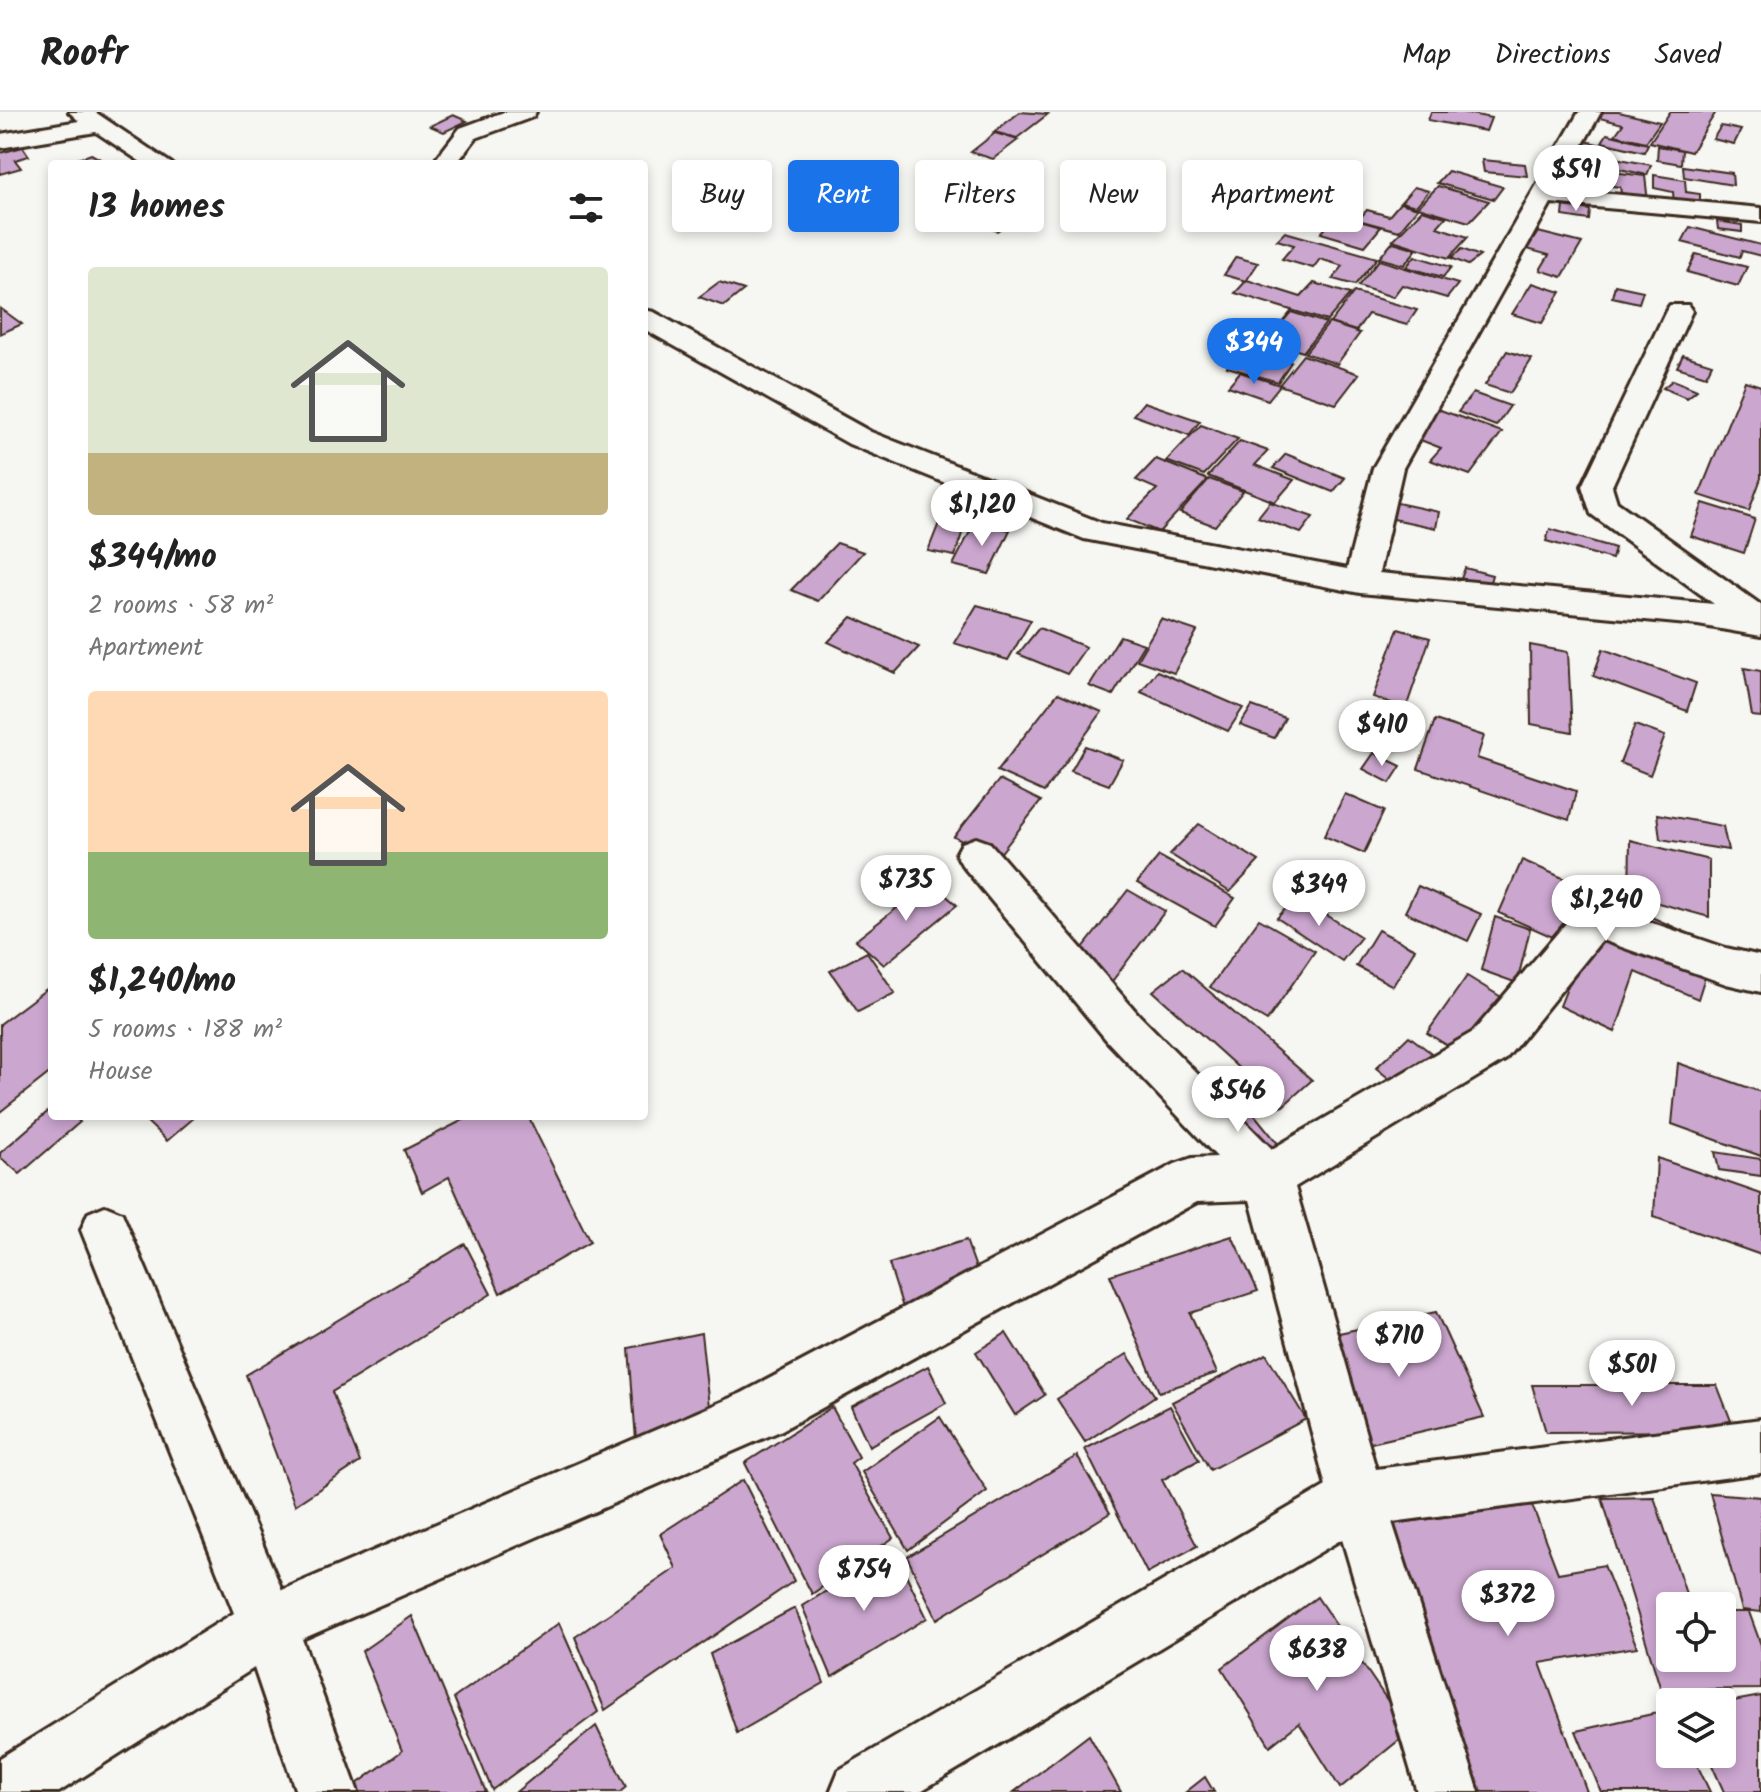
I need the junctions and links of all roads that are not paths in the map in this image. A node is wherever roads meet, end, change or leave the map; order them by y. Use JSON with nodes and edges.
{"nodes":[{"id":1,"x":525,"y":112,"type":"edge"},
{"id":2,"x":1590,"y":112,"type":"edge"},
{"id":3,"x":89,"y":118,"type":"edge"},
{"id":4,"x":0,"y":141,"type":"edge"},
{"id":5,"x":154,"y":160,"type":"edge"},
{"id":6,"x":447,"y":160,"type":"edge"},
{"id":7,"x":1543,"y":195,"type":"junction"},
{"id":8,"x":1761,"y":215,"type":"edge"},
{"id":9,"x":1679,"y":311,"type":"dead end"},
{"id":10,"x":648,"y":320,"type":"edge"},
{"id":11,"x":1360,"y":582,"type":"junction"},
{"id":12,"x":1761,"y":623,"type":"edge"},
{"id":13,"x":976,"y":854,"type":"dead end"},
{"id":14,"x":1761,"y":974,"type":"edge"},
{"id":15,"x":1268,"y":1177,"type":"junction"},
{"id":16,"x":105,"y":1230,"type":"dead end"},
{"id":17,"x":1761,"y":1446,"type":"edge"},
{"id":18,"x":1357,"y":1499,"type":"junction"},
{"id":19,"x":268,"y":1625,"type":"junction"},
{"id":20,"x":3,"y":1792,"type":"edge"},
{"id":21,"x":327,"y":1792,"type":"edge"},
{"id":22,"x":861,"y":1792,"type":"edge"},
{"id":23,"x":1448,"y":1792,"type":"edge"}],
"edges":[{"from":1,"to":6,"type":"street"},
{"from":2,"to":7,"type":"street"},
{"from":3,"to":4,"type":"street"},
{"from":3,"to":5,"type":"street"},
{"from":7,"to":8,"type":"street"},
{"from":7,"to":11,"type":"street"},
{"from":9,"to":12,"type":"street"},
{"from":10,"to":11,"type":"street"},
{"from":11,"to":12,"type":"street"},
{"from":13,"to":15,"type":"street"},
{"from":14,"to":15,"type":"street"},
{"from":15,"to":18,"type":"street"},
{"from":15,"to":19,"type":"street"},
{"from":16,"to":19,"type":"street"},
{"from":17,"to":18,"type":"street"},
{"from":18,"to":22,"type":"street"},
{"from":18,"to":23,"type":"street"},
{"from":19,"to":20,"type":"street"},
{"from":19,"to":21,"type":"street"}]}
